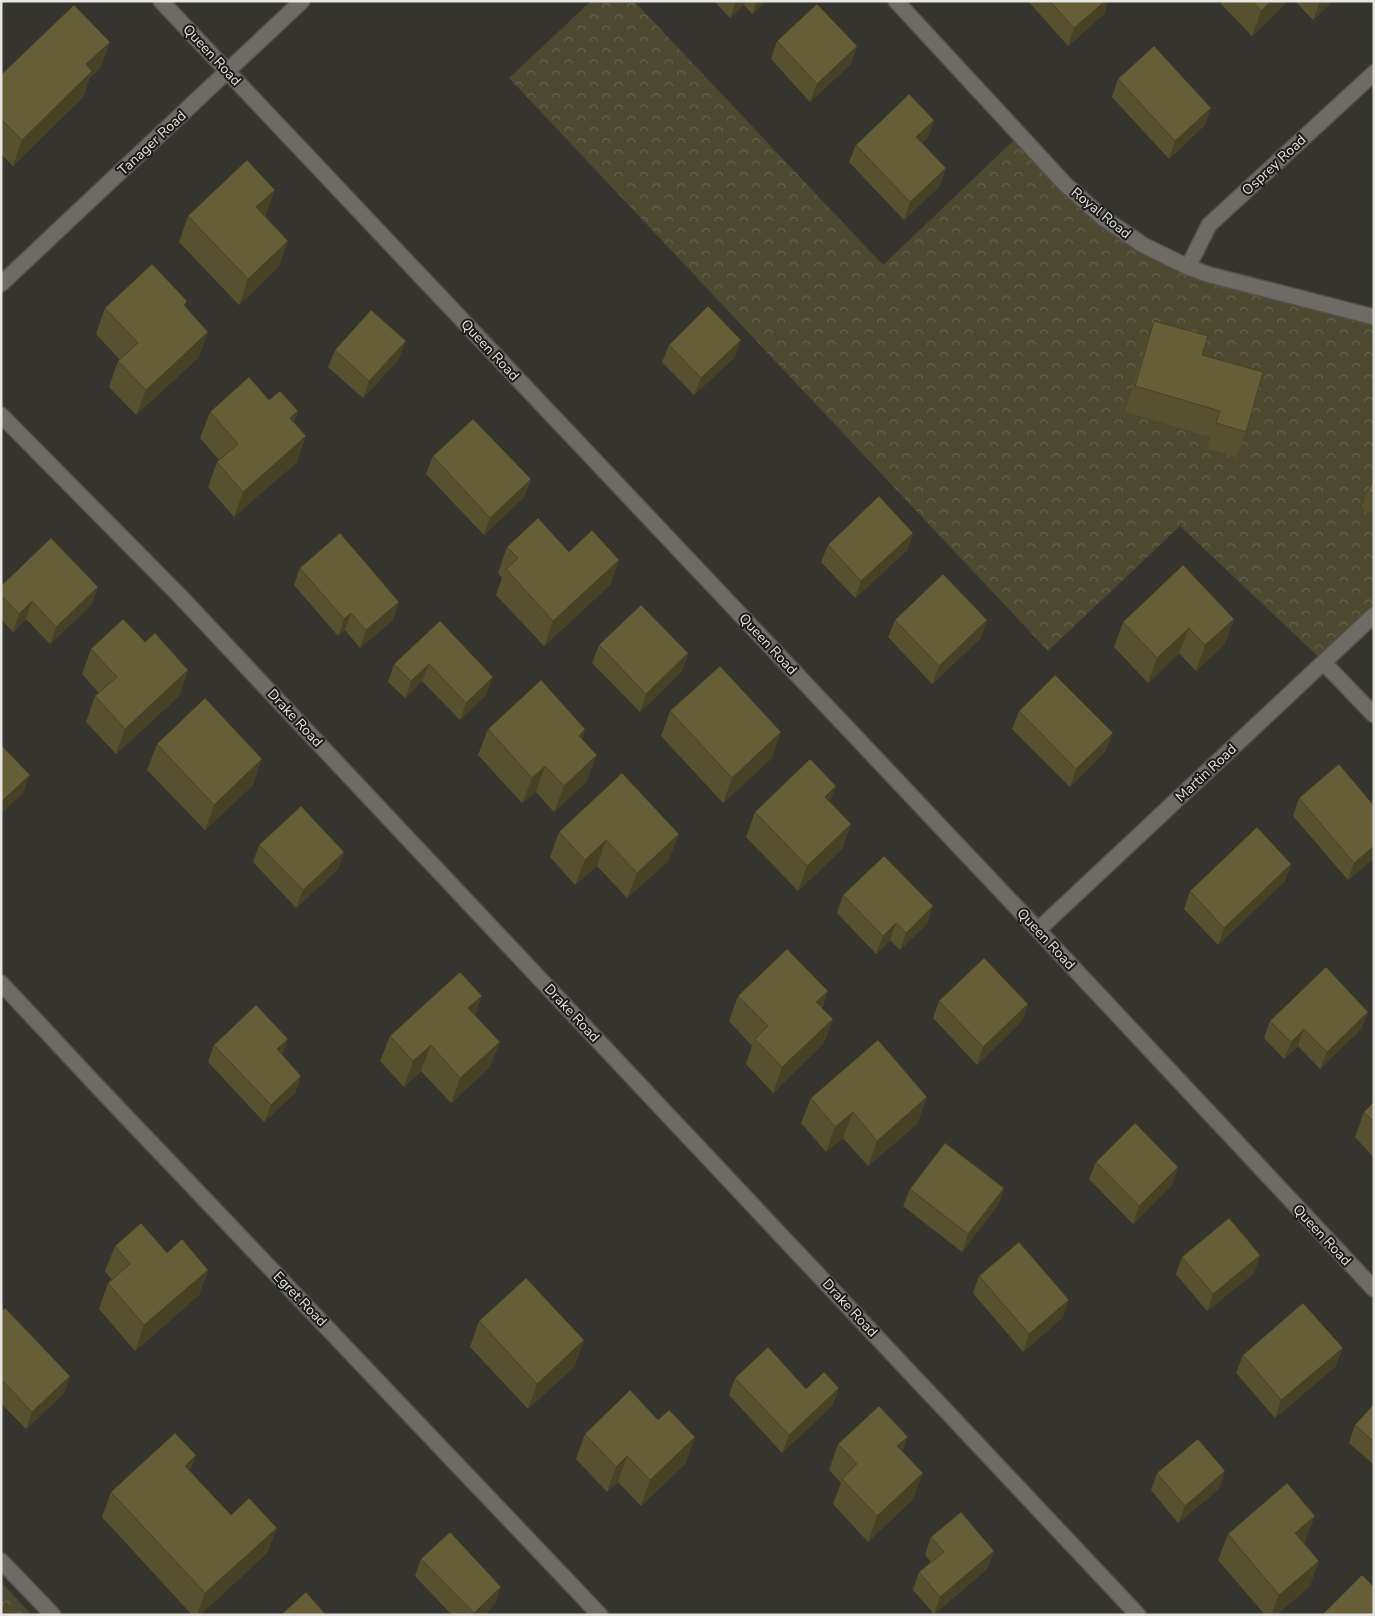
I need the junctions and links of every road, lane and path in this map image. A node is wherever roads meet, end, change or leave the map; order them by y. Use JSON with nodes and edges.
{"nodes":[{"id":1,"x":161,"y":1,"type":"edge"},
{"id":2,"x":302,"y":1,"type":"edge"},
{"id":3,"x":896,"y":1,"type":"edge"},
{"id":4,"x":227,"y":72,"type":"junction"},
{"id":5,"x":1374,"y":73,"type":"edge"},
{"id":6,"x":1188,"y":267,"type":"junction"},
{"id":7,"x":1,"y":284,"type":"edge"},
{"id":8,"x":1374,"y":317,"type":"edge"},
{"id":9,"x":1,"y":415,"type":"edge"},
{"id":10,"x":1374,"y":615,"type":"edge"},
{"id":11,"x":1324,"y":663,"type":"junction"},
{"id":12,"x":1374,"y":715,"type":"edge"},
{"id":13,"x":1038,"y":930,"type":"junction"},
{"id":14,"x":1,"y":983,"type":"edge"},
{"id":15,"x":1374,"y":1289,"type":"edge"},
{"id":16,"x":1,"y":1561,"type":"edge"},
{"id":17,"x":52,"y":1615,"type":"edge"},
{"id":18,"x":600,"y":1615,"type":"edge"},
{"id":19,"x":1138,"y":1615,"type":"edge"}],
"edges":[{"from":1,"to":4,"type":"street","name":"Queen Road"},
{"from":2,"to":4,"type":"street","name":"Tanager Road"},
{"from":3,"to":6,"type":"street","name":"Royal Road"},
{"from":4,"to":7,"type":"street","name":"Tanager Road"},
{"from":4,"to":13,"type":"street","name":"Queen Road"},
{"from":5,"to":6,"type":"street","name":"Osprey Road"},
{"from":6,"to":8,"type":"street","name":"Royal Road"},
{"from":9,"to":19,"type":"street","name":"Drake Road"},
{"from":10,"to":11,"type":"street","name":"Martin Road"},
{"from":11,"to":12,"type":"street"},
{"from":11,"to":13,"type":"street","name":"Martin Road"},
{"from":13,"to":15,"type":"street","name":"Queen Road"},
{"from":14,"to":18,"type":"street","name":"Egret Road"},
{"from":16,"to":17,"type":"street"}]}
